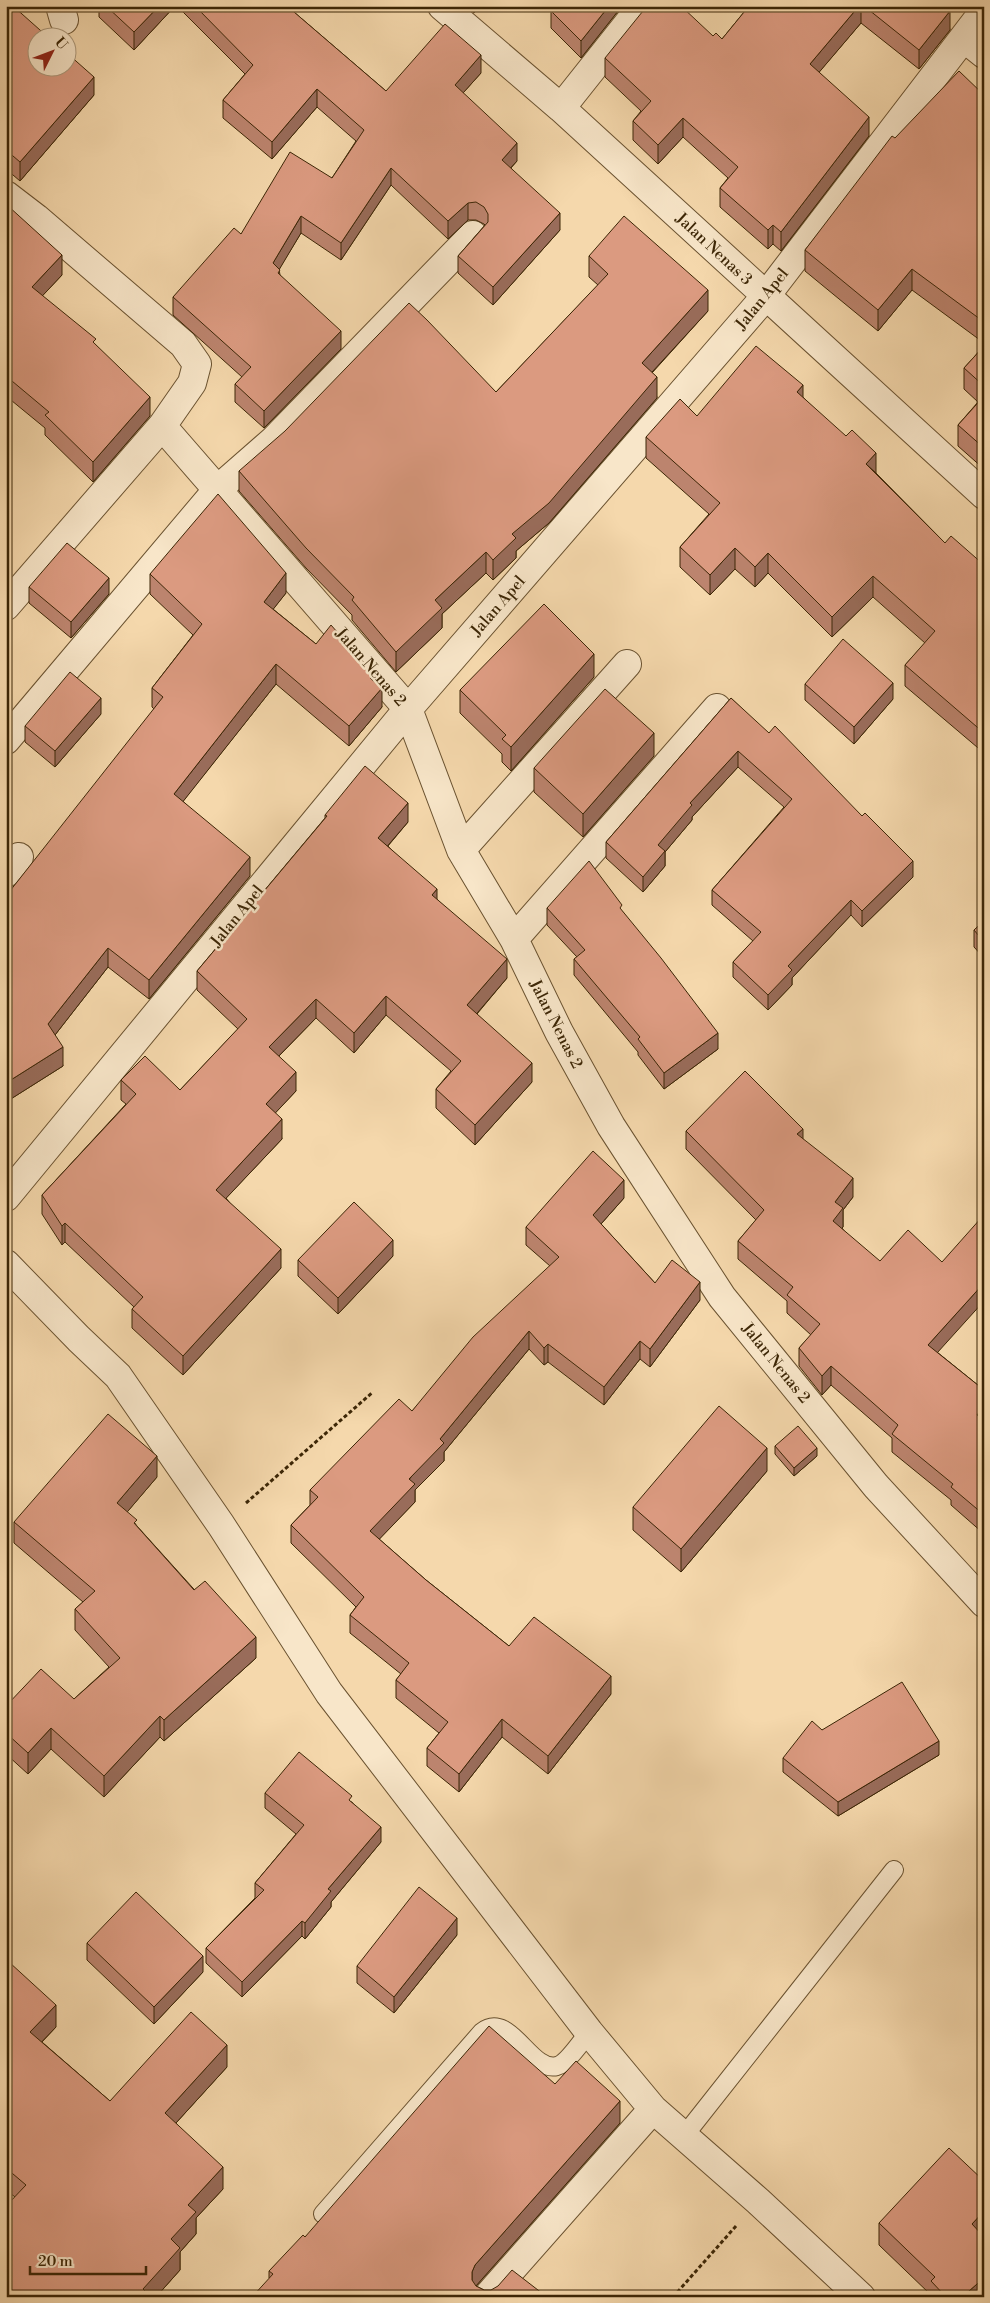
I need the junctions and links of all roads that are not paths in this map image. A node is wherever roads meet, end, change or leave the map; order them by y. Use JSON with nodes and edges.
{"nodes":[{"id":1,"x":442,"y":6,"type":"edge"},
{"id":2,"x":642,"y":6,"type":"edge"},
{"id":3,"x":984,"y":11,"type":"edge"},
{"id":4,"x":974,"y":46,"type":"edge"},
{"id":5,"x":562,"y":108,"type":"junction"},
{"id":6,"x":6,"y":195,"type":"edge"},
{"id":7,"x":473,"y":236,"type":"edge"},
{"id":8,"x":765,"y":297,"type":"junction"},
{"id":9,"x":162,"y":426,"type":"junction"},
{"id":10,"x":218,"y":489,"type":"junction"},
{"id":11,"x":984,"y":495,"type":"edge"},
{"id":12,"x":6,"y":606,"type":"edge"},
{"id":13,"x":627,"y":664,"type":"dead end"},
{"id":14,"x":717,"y":708,"type":"dead end"},
{"id":15,"x":408,"y":710,"type":"junction"},
{"id":16,"x":6,"y":740,"type":"edge"},
{"id":17,"x":461,"y":850,"type":"junction"},
{"id":18,"x":514,"y":939,"type":"junction"},
{"id":19,"x":6,"y":1197,"type":"edge"},
{"id":20,"x":6,"y":1264,"type":"edge"},
{"id":21,"x":984,"y":1603,"type":"edge"},
{"id":22,"x":894,"y":1870,"type":"dead end"},
{"id":23,"x":590,"y":2032,"type":"junction"},
{"id":24,"x":653,"y":2109,"type":"junction"},
{"id":25,"x":684,"y":2136,"type":"junction"},
{"id":26,"x":323,"y":2214,"type":"edge"},
{"id":27,"x":487,"y":2297,"type":"edge"},
{"id":28,"x":861,"y":2297,"type":"edge"}],
"edges":[{"from":1,"to":5,"type":"street","name":"Jalan Nenas 3"},
{"from":2,"to":5,"type":"street"},
{"from":3,"to":4,"type":"street","name":"Jalan Apel"},
{"from":4,"to":8,"type":"street","name":"Jalan Apel"},
{"from":5,"to":8,"type":"street","name":"Jalan Nenas 3"},
{"from":6,"to":9,"type":"street"},
{"from":7,"to":10,"type":"street"},
{"from":8,"to":11,"type":"street","name":"Jalan Nenas 3"},
{"from":8,"to":15,"type":"street","name":"Jalan Apel"},
{"from":9,"to":10,"type":"street","name":"Jalan Nenas 2"},
{"from":9,"to":12,"type":"street"},
{"from":10,"to":15,"type":"street","name":"Jalan Nenas 2"},
{"from":10,"to":16,"type":"street"},
{"from":13,"to":17,"type":"street"},
{"from":14,"to":18,"type":"street"},
{"from":15,"to":17,"type":"street","name":"Jalan Nenas 2"},
{"from":15,"to":19,"type":"street","name":"Jalan Apel"},
{"from":17,"to":18,"type":"street","name":"Jalan Nenas 2"},
{"from":18,"to":21,"type":"street","name":"Jalan Nenas 2"},
{"from":20,"to":23,"type":"street"},
{"from":22,"to":25,"type":"lane"},
{"from":23,"to":24,"type":"street"},
{"from":23,"to":26,"type":"lane"},
{"from":24,"to":25,"type":"street"},
{"from":24,"to":27,"type":"street"},
{"from":25,"to":28,"type":"street"}]}
